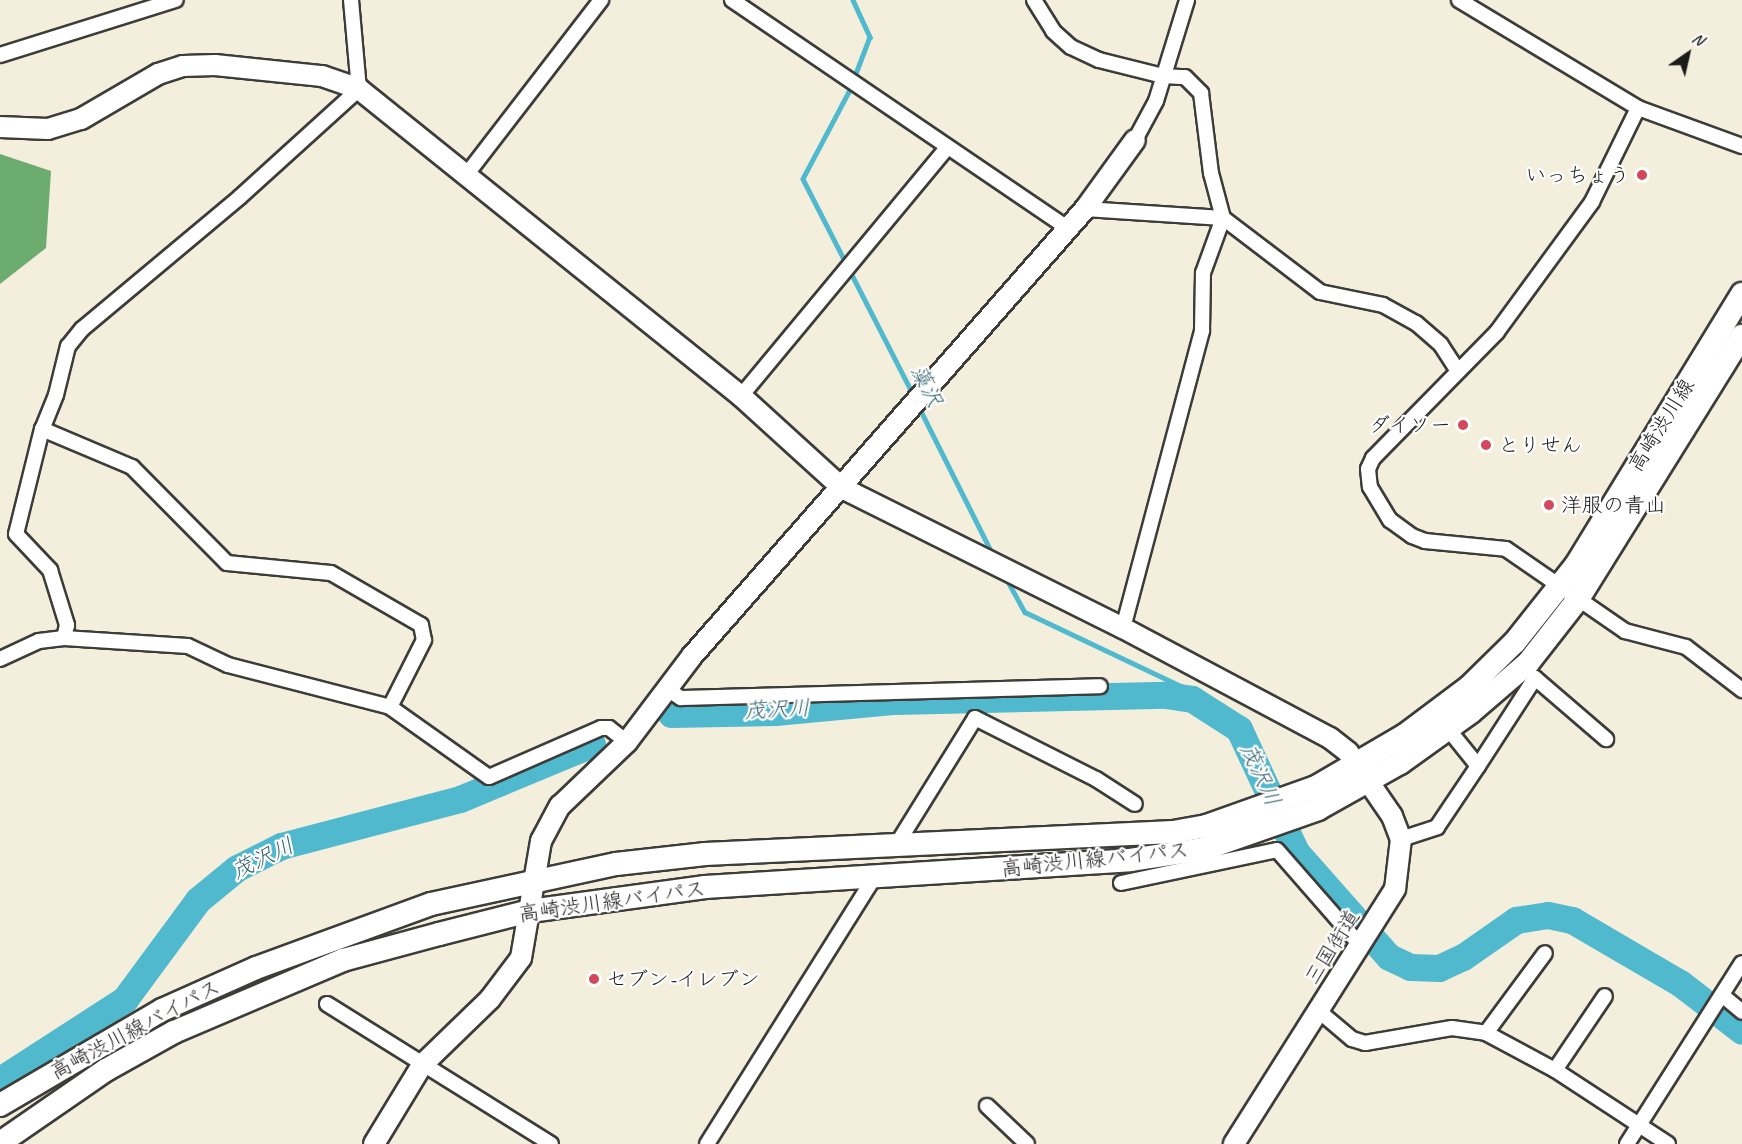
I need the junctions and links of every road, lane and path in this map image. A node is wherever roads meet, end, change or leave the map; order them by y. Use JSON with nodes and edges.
{"nodes":[{"id":1,"x":176,"y":0,"type":"edge"},
{"id":2,"x":351,"y":0,"type":"edge"},
{"id":3,"x":601,"y":0,"type":"edge"},
{"id":4,"x":732,"y":0,"type":"edge"},
{"id":5,"x":1034,"y":0,"type":"edge"},
{"id":6,"x":1187,"y":0,"type":"edge"},
{"id":7,"x":1460,"y":0,"type":"edge"},
{"id":8,"x":0,"y":55,"type":"edge"},
{"id":9,"x":1163,"y":76,"type":"junction"},
{"id":10,"x":359,"y":89,"type":"junction"},
{"id":11,"x":1638,"y":108,"type":"junction"},
{"id":12,"x":0,"y":127,"type":"edge"},
{"id":13,"x":1135,"y":140,"type":"joint"},
{"id":14,"x":1742,"y":146,"type":"edge"},
{"id":15,"x":947,"y":148,"type":"junction"},
{"id":16,"x":467,"y":174,"type":"junction"},
{"id":17,"x":1085,"y":208,"type":"junction"},
{"id":18,"x":1223,"y":218,"type":"junction"},
{"id":19,"x":1068,"y":228,"type":"junction"},
{"id":20,"x":1742,"y":294,"type":"edge"},
{"id":21,"x":1742,"y":336,"type":"edge"},
{"id":22,"x":1457,"y":370,"type":"junction"},
{"id":23,"x":741,"y":396,"type":"junction"},
{"id":24,"x":42,"y":429,"type":"junction"},
{"id":25,"x":843,"y":488,"type":"junction"},
{"id":26,"x":1569,"y":592,"type":"junction"},
{"id":27,"x":1124,"y":628,"type":"junction"},
{"id":28,"x":64,"y":638,"type":"junction"},
{"id":29,"x":0,"y":659,"type":"edge"},
{"id":30,"x":1100,"y":686,"type":"dead end"},
{"id":31,"x":667,"y":689,"type":"junction"},
{"id":32,"x":1742,"y":690,"type":"edge"},
{"id":33,"x":390,"y":707,"type":"junction"},
{"id":34,"x":1448,"y":729,"type":"junction"},
{"id":35,"x":1606,"y":739,"type":"dead end"},
{"id":36,"x":627,"y":742,"type":"junction"},
{"id":37,"x":1478,"y":766,"type":"junction"},
{"id":38,"x":1364,"y":773,"type":"junction"},
{"id":39,"x":1135,"y":804,"type":"dead end"},
{"id":40,"x":1278,"y":813,"type":"junction"},
{"id":41,"x":1401,"y":839,"type":"junction"},
{"id":42,"x":897,"y":844,"type":"junction"},
{"id":43,"x":875,"y":876,"type":"junction"},
{"id":44,"x":533,"y":880,"type":"junction"},
{"id":45,"x":1121,"y":883,"type":"dead end"},
{"id":46,"x":530,"y":911,"type":"junction"},
{"id":47,"x":1361,"y":946,"type":"junction"},
{"id":48,"x":1545,"y":953,"type":"dead end"},
{"id":49,"x":1742,"y":963,"type":"edge"},
{"id":50,"x":1605,"y":996,"type":"dead end"},
{"id":51,"x":1721,"y":997,"type":"junction"},
{"id":52,"x":327,"y":1004,"type":"dead end"},
{"id":53,"x":1320,"y":1012,"type":"junction"},
{"id":54,"x":1742,"y":1012,"type":"edge"},
{"id":55,"x":1486,"y":1033,"type":"junction"},
{"id":56,"x":422,"y":1065,"type":"junction"},
{"id":57,"x":1555,"y":1070,"type":"junction"},
{"id":58,"x":0,"y":1105,"type":"edge"},
{"id":59,"x":987,"y":1106,"type":"dead end"},
{"id":60,"x":1639,"y":1125,"type":"junction"},
{"id":61,"x":0,"y":1143,"type":"edge"},
{"id":62,"x":374,"y":1144,"type":"edge"},
{"id":63,"x":551,"y":1144,"type":"edge"},
{"id":64,"x":707,"y":1144,"type":"edge"},
{"id":65,"x":1027,"y":1144,"type":"edge"},
{"id":66,"x":1234,"y":1144,"type":"edge"},
{"id":67,"x":1627,"y":1144,"type":"edge"},
{"id":68,"x":1668,"y":1144,"type":"edge"}],
"edges":[{"from":1,"to":8,"type":"street"},
{"from":2,"to":10,"type":"street"},
{"from":3,"to":16,"type":"street"},
{"from":4,"to":15,"type":"street"},
{"from":5,"to":9,"type":"street"},
{"from":6,"to":9,"type":"street"},
{"from":7,"to":11,"type":"street"},
{"from":9,"to":13,"type":"street"},
{"from":9,"to":18,"type":"street"},
{"from":10,"to":12,"type":"street"},
{"from":10,"to":16,"type":"street"},
{"from":10,"to":24,"type":"street"},
{"from":11,"to":14,"type":"street"},
{"from":11,"to":22,"type":"street"},
{"from":13,"to":17,"type":"street"},
{"from":15,"to":19,"type":"street"},
{"from":15,"to":23,"type":"street"},
{"from":16,"to":23,"type":"street"},
{"from":17,"to":18,"type":"street"},
{"from":17,"to":19,"type":"street"},
{"from":18,"to":22,"type":"street"},
{"from":18,"to":27,"type":"street"},
{"from":19,"to":25,"type":"street"},
{"from":20,"to":26,"type":"main road","name":"高崎渋川線"},
{"from":21,"to":26,"type":"main road","name":"高崎渋川線"},
{"from":22,"to":26,"type":"street"},
{"from":23,"to":25,"type":"street"},
{"from":24,"to":28,"type":"street"},
{"from":24,"to":33,"type":"street"},
{"from":25,"to":27,"type":"street"},
{"from":25,"to":31,"type":"street"},
{"from":26,"to":32,"type":"street"},
{"from":26,"to":34,"type":"main road","name":"高崎渋川線バイパス"},
{"from":26,"to":38,"type":"main road","name":"高崎渋川線バイパス"},
{"from":27,"to":38,"type":"street"},
{"from":28,"to":29,"type":"street"},
{"from":28,"to":33,"type":"street"},
{"from":30,"to":31,"type":"street"},
{"from":31,"to":36,"type":"street"},
{"from":33,"to":36,"type":"street"},
{"from":34,"to":37,"type":"street"},
{"from":34,"to":38,"type":"main road","name":"高崎渋川線バイパス"},
{"from":35,"to":37,"type":"street"},
{"from":36,"to":44,"type":"street"},
{"from":37,"to":41,"type":"street"},
{"from":38,"to":40,"type":"main road","name":"高崎渋川線バイパス"},
{"from":38,"to":41,"type":"street"},
{"from":39,"to":42,"type":"street"},
{"from":40,"to":42,"type":"main road","name":"高崎渋川線バイパス"},
{"from":40,"to":43,"type":"main road","name":"高崎渋川線バイパス"},
{"from":41,"to":47,"type":"street","name":"三国街道"},
{"from":42,"to":44,"type":"main road","name":"高崎渋川線バイパス"},
{"from":43,"to":46,"type":"main road","name":"高崎渋川線バイパス"},
{"from":43,"to":64,"type":"street"},
{"from":44,"to":46,"type":"street"},
{"from":44,"to":58,"type":"main road","name":"高崎渋川線バイパス"},
{"from":45,"to":47,"type":"street"},
{"from":46,"to":56,"type":"street"},
{"from":46,"to":61,"type":"main road","name":"高崎渋川線バイパス"},
{"from":47,"to":53,"type":"street","name":"三国街道"},
{"from":48,"to":55,"type":"street"},
{"from":49,"to":51,"type":"street"},
{"from":50,"to":57,"type":"street"},
{"from":51,"to":54,"type":"street"},
{"from":51,"to":60,"type":"street"},
{"from":52,"to":56,"type":"street"},
{"from":53,"to":55,"type":"street"},
{"from":53,"to":66,"type":"street","name":"三国街道"},
{"from":55,"to":57,"type":"street"},
{"from":56,"to":62,"type":"street"},
{"from":56,"to":63,"type":"street"},
{"from":57,"to":60,"type":"street"},
{"from":59,"to":65,"type":"street"},
{"from":60,"to":67,"type":"street"},
{"from":60,"to":68,"type":"street"}]}
